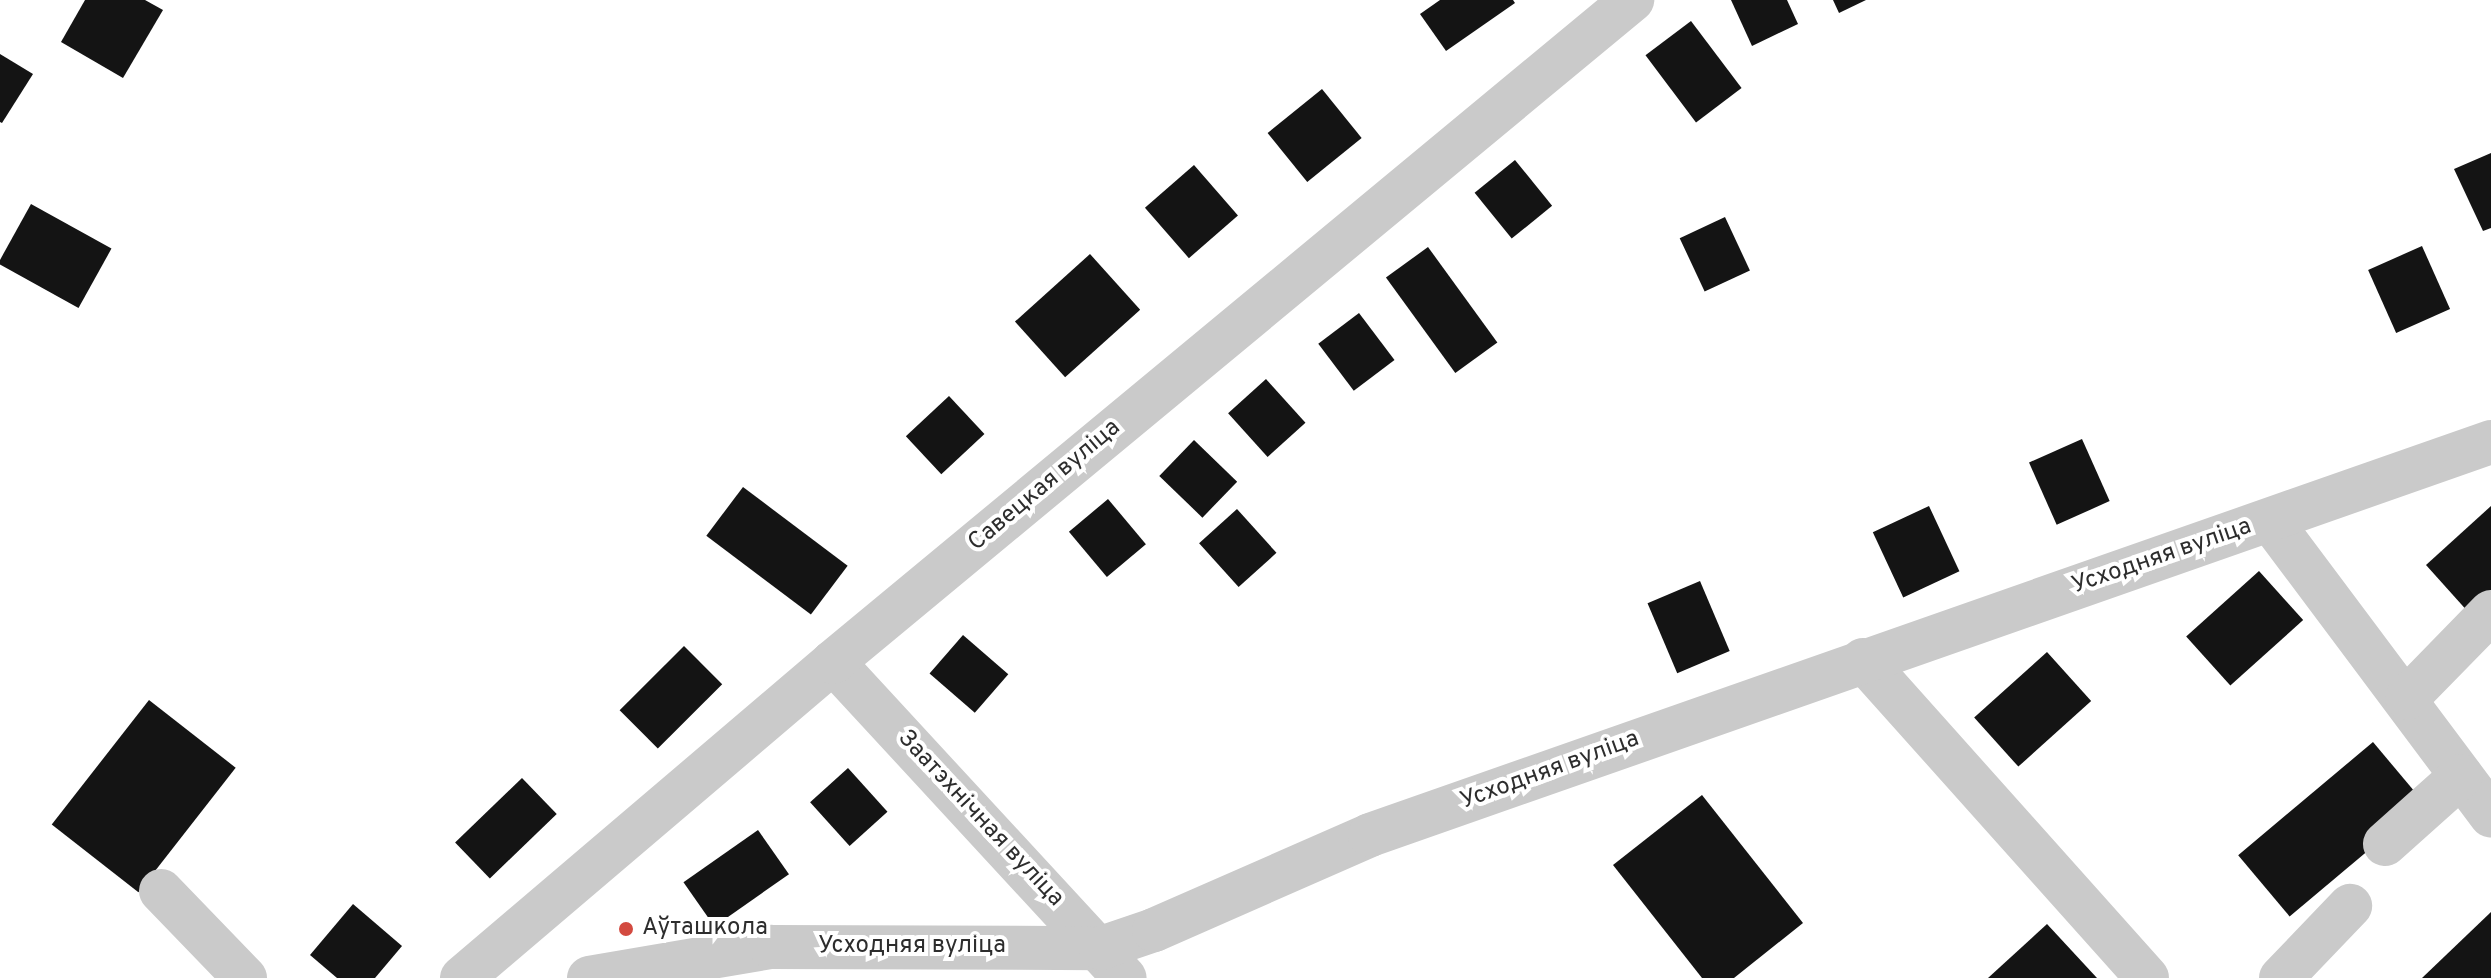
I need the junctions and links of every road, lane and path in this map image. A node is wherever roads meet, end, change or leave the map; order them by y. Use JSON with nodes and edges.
{"nodes":[{"id":1,"x":1632,"y":0,"type":"edge"},
{"id":2,"x":2491,"y":442,"type":"edge"},
{"id":3,"x":2270,"y":520,"type":"junction"},
{"id":4,"x":2491,"y":612,"type":"edge"},
{"id":5,"x":1863,"y":660,"type":"junction"},
{"id":6,"x":833,"y":662,"type":"junction"},
{"id":7,"x":2407,"y":698,"type":"junction"},
{"id":8,"x":2461,"y":776,"type":"junction"},
{"id":9,"x":2491,"y":815,"type":"edge"},
{"id":10,"x":2385,"y":844,"type":"dead end"},
{"id":11,"x":161,"y":891,"type":"dead end"},
{"id":12,"x":2350,"y":906,"type":"dead end"},
{"id":13,"x":1113,"y":963,"type":"edge"},
{"id":14,"x":245,"y":978,"type":"edge"},
{"id":15,"x":462,"y":978,"type":"edge"},
{"id":16,"x":589,"y":978,"type":"edge"},
{"id":17,"x":2147,"y":978,"type":"edge"},
{"id":18,"x":2281,"y":978,"type":"edge"}],
"edges":[{"from":1,"to":6,"type":"street","name":"Савецкая вуліца"},
{"from":2,"to":3,"type":"street","name":"Усходняя вуліца"},
{"from":3,"to":5,"type":"street","name":"Усходняя вуліца"},
{"from":3,"to":7,"type":"street"},
{"from":4,"to":7,"type":"street"},
{"from":5,"to":13,"type":"street","name":"Усходняя вуліца"},
{"from":5,"to":17,"type":"street"},
{"from":6,"to":13,"type":"street","name":"Заатэхнічная вуліца"},
{"from":6,"to":15,"type":"street","name":"Савецкая вуліца"},
{"from":7,"to":8,"type":"street"},
{"from":8,"to":9,"type":"street"},
{"from":8,"to":10,"type":"street"},
{"from":11,"to":14,"type":"street"},
{"from":12,"to":18,"type":"street"},
{"from":13,"to":16,"type":"street","name":"Усходняя вуліца"}]}
